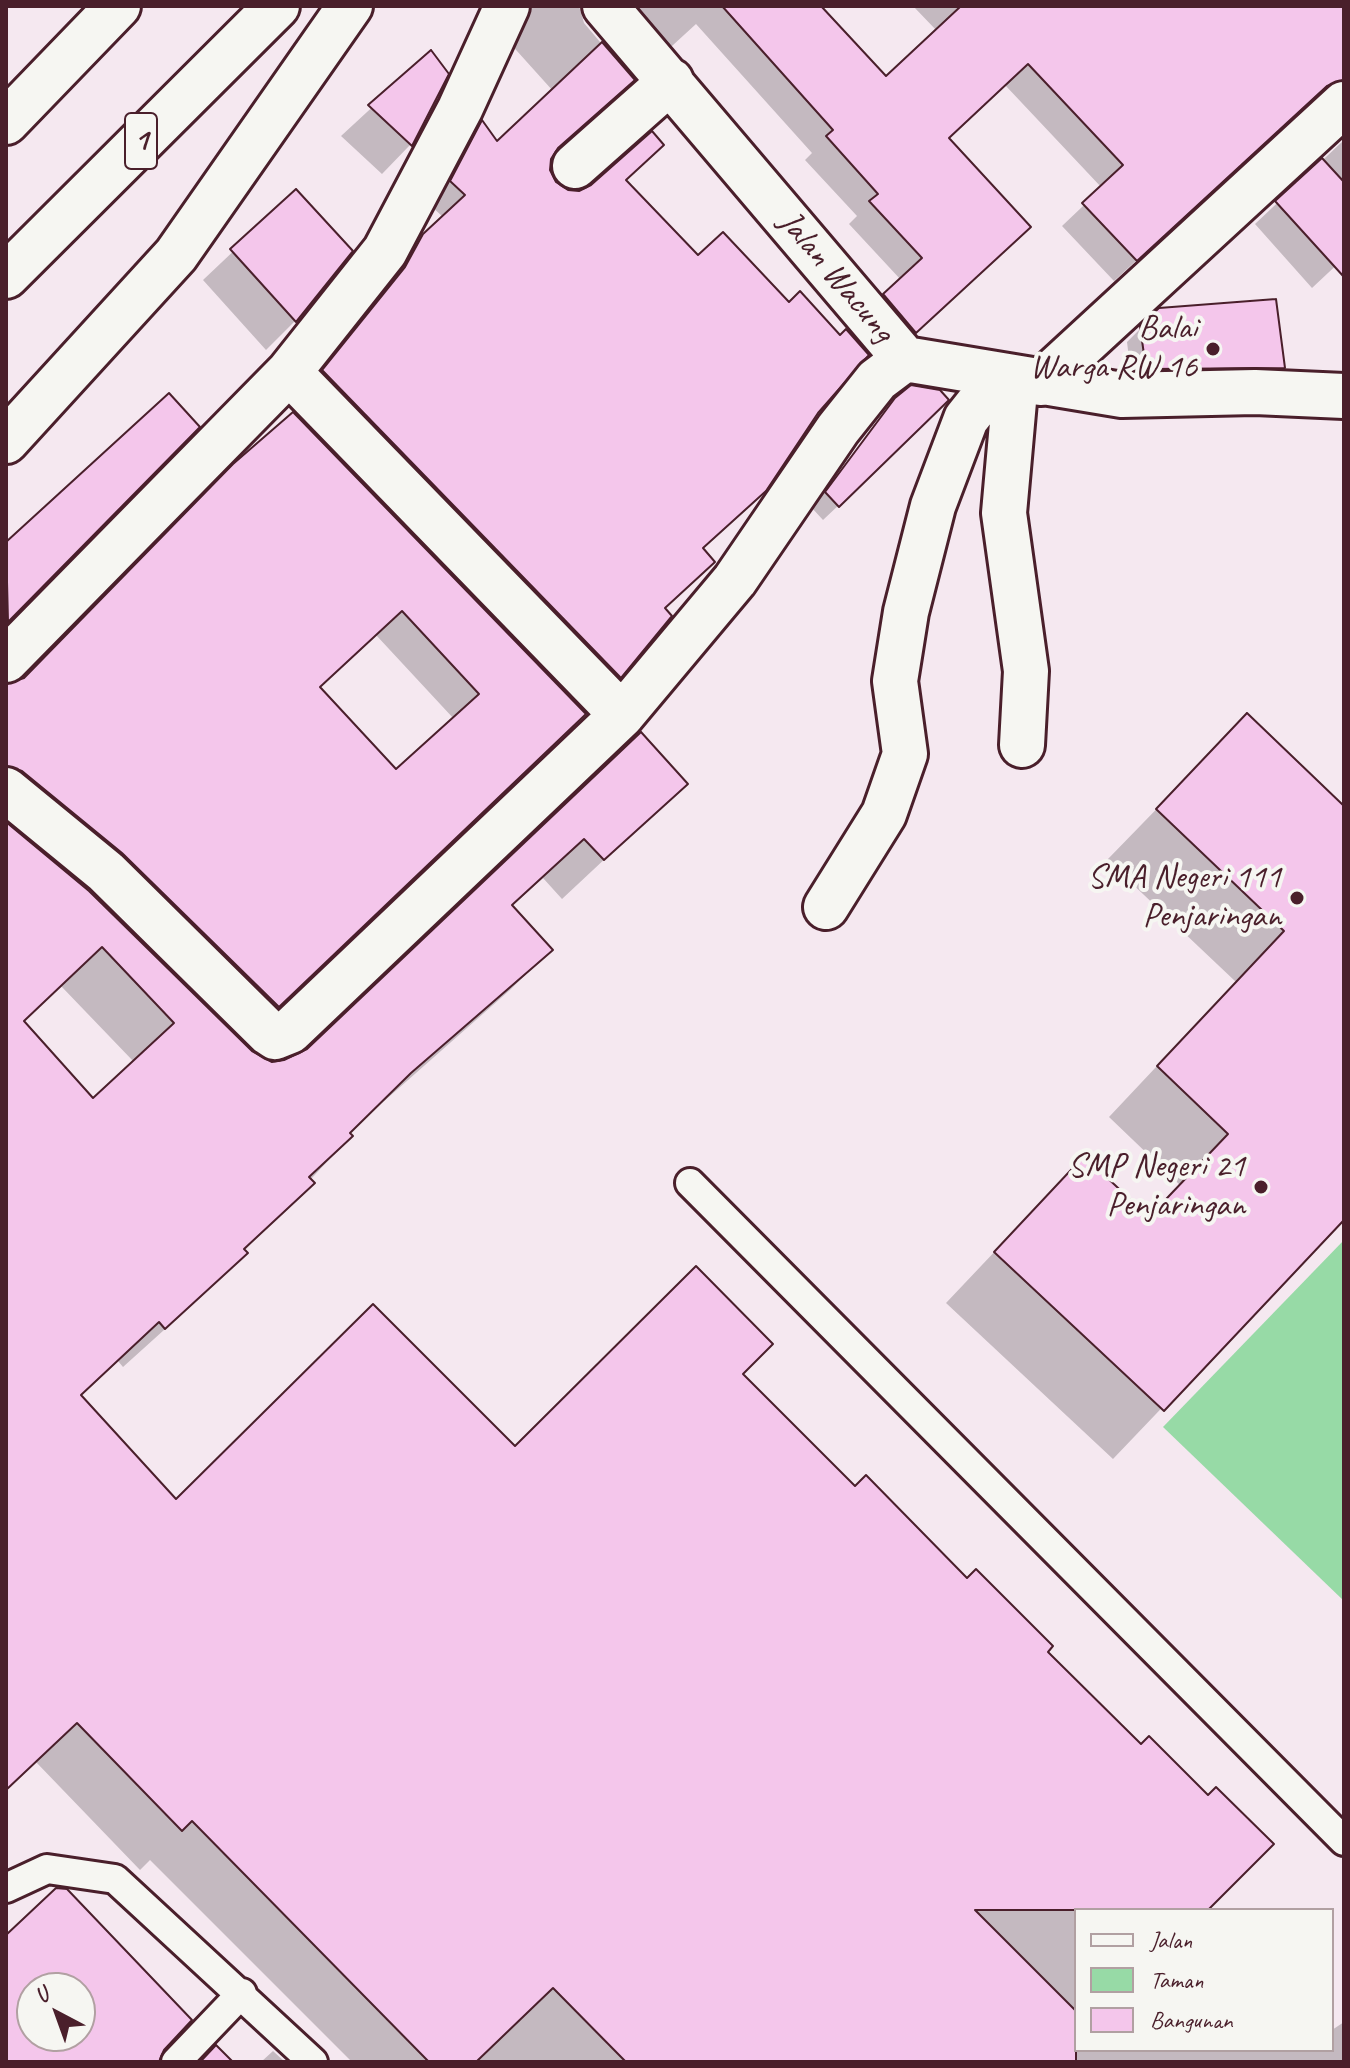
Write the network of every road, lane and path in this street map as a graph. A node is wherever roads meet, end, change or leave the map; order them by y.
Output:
1 (118, 6) edge
2 (277, 6) edge
3 (350, 6) edge
4 (507, 6) edge
5 (605, 6) edge
6 (671, 81) junction
7 (1344, 104) edge
8 (6, 122) edge
9 (575, 166) dead end
10 (6, 276) edge
11 (905, 359) junction
12 (289, 372) junction
13 (1019, 379) junction
14 (1344, 396) edge
15 (6, 441) edge
16 (6, 660) edge
17 (622, 715) junction
18 (1022, 745) dead end
19 (6, 790) edge
20 (826, 907) dead end
21 (690, 1183) dead end
22 (1344, 1841) edge
23 (6, 1888) edge
24 (242, 1993) junction
25 (176, 2062) edge
26 (313, 2062) edge

1 - 8 main road
2 - 10 main road, 1
3 - 15 main road
4 - 12 main road
5 - 6 main road, Jalan Wacung
6 - 9 main road
6 - 11 main road, Jalan Wacung
7 - 13 main road
11 - 13 main road, Jalan Wacung
11 - 17 main road
12 - 16 main road
12 - 17 main road
13 - 14 main road, Jalan Wacung
13 - 18 main road
13 - 20 main road
17 - 19 main road
21 - 22 lane
23 - 24 lane
24 - 25 lane
24 - 26 lane

